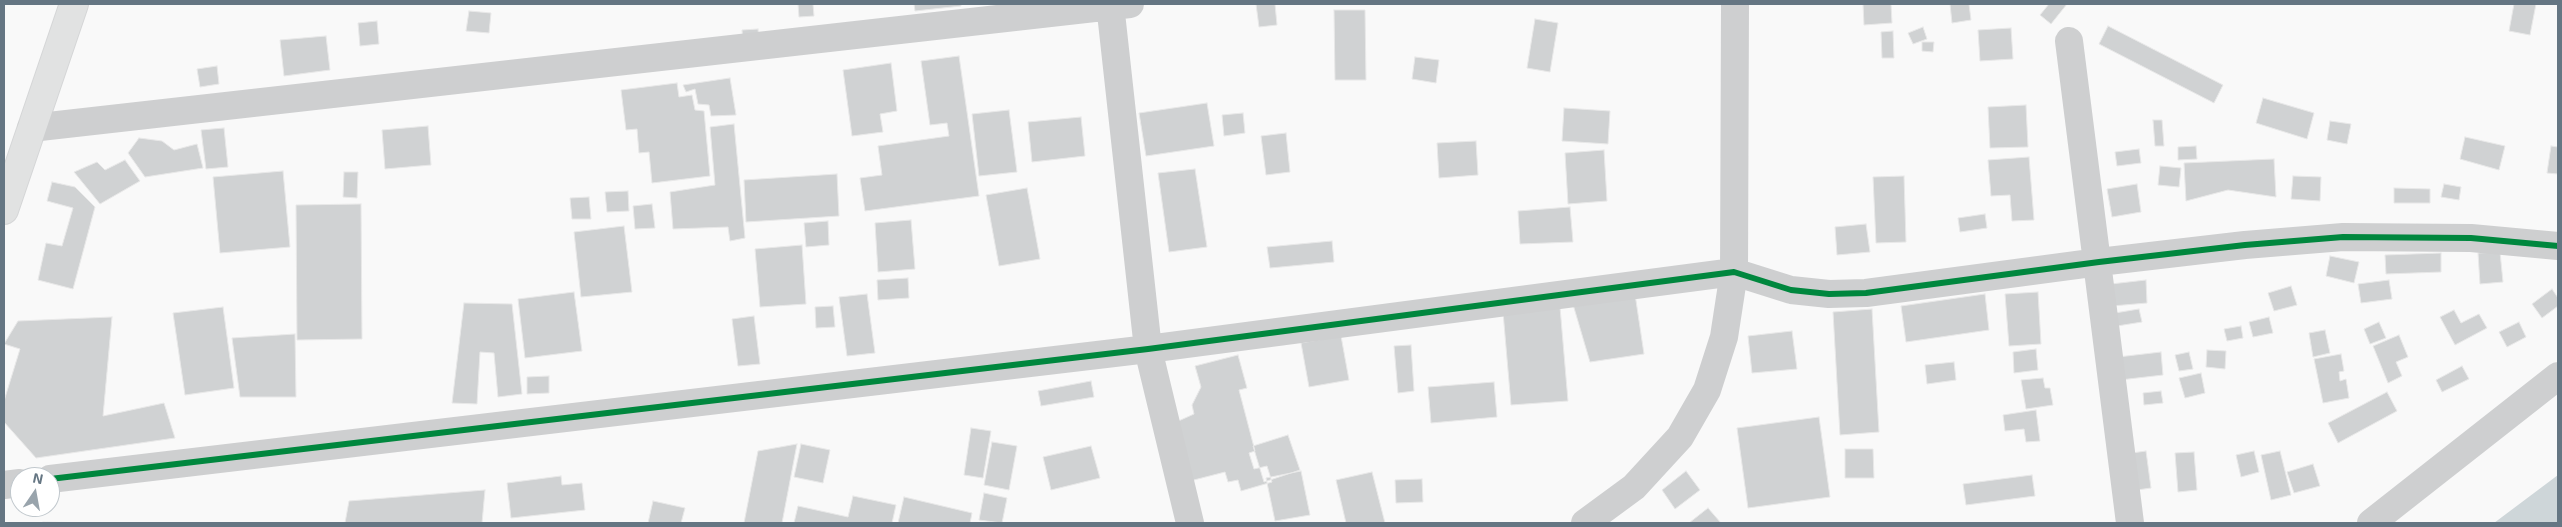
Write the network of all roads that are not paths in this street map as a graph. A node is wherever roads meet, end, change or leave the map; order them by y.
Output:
1 (74, 4) edge
2 (1735, 4) edge
3 (1117, 5) edge
4 (2069, 40) dead end
5 (31, 128) junction
6 (4, 210) edge
7 (2558, 246) edge
8 (2099, 262) junction
9 (1734, 272) junction
10 (1148, 349) junction
11 (2558, 376) edge
12 (60, 478) edge
13 (1190, 523) edge
14 (1585, 523) edge
15 (2130, 523) edge
16 (2371, 523) edge

1 - 5 street
2 - 9 street
3 - 5 street
3 - 10 street
4 - 8 street
5 - 6 street
7 - 8 street
8 - 9 street
8 - 15 street
9 - 10 street
9 - 14 street
10 - 12 street
10 - 13 street
11 - 16 street

